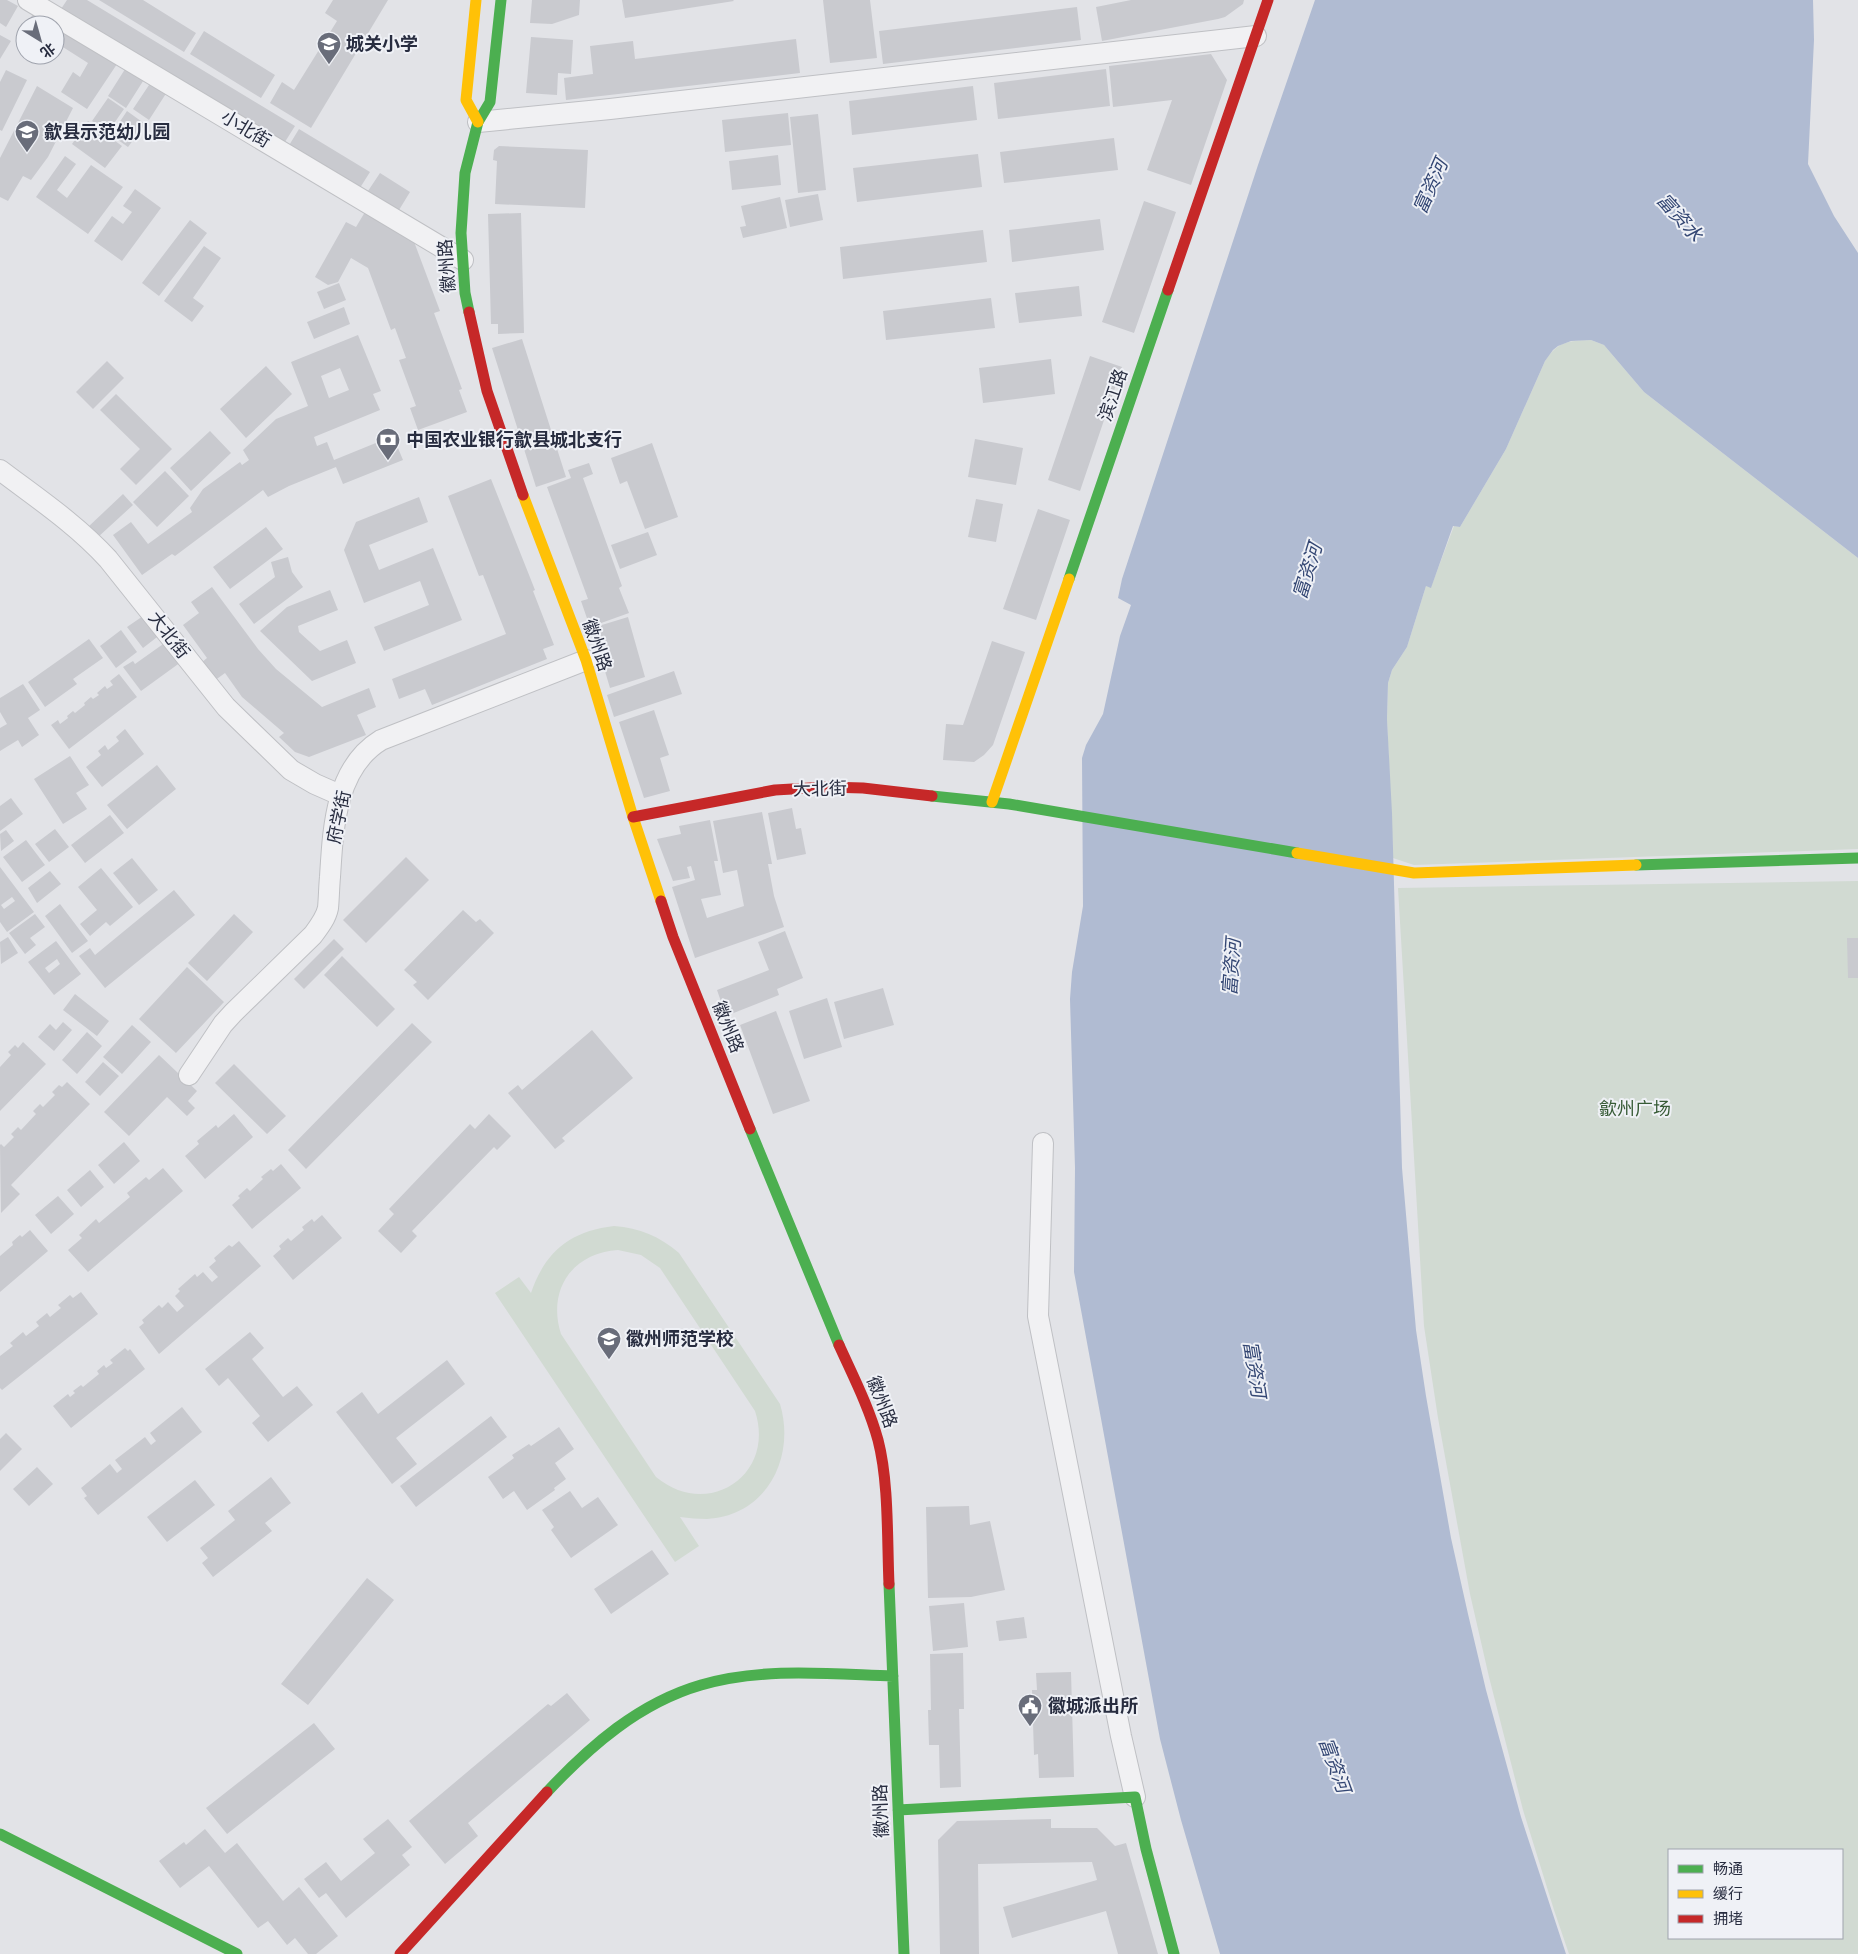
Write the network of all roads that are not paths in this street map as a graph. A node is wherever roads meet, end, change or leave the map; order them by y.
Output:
1 (28, 0) edge
2 (476, 0) edge
3 (501, 0) edge
4 (1268, 0) edge
5 (1256, 36) junction
6 (478, 122) junction
7 (463, 260) junction
8 (0, 470) edge
9 (586, 660) junction
10 (340, 795) junction
11 (992, 802) junction
12 (633, 817) junction
13 (1858, 858) edge
14 (189, 1075) dead end
15 (1043, 1143) dead end
16 (893, 1676) junction
17 (1135, 1797) junction
18 (898, 1810) junction
19 (0, 1834) edge
20 (237, 1954) edge
21 (400, 1954) edge
22 (904, 1954) edge
23 (1174, 1954) edge

1 - 7 street, 小北街
2 - 6 street
3 - 6 street, 徽州路
4 - 5 street, 滨江路
5 - 6 street
5 - 11 street, 滨江路
6 - 7 street, 徽州路
7 - 9 street, 徽州路
8 - 10 street, 大北街
9 - 10 street, 府学街
9 - 12 street, 徽州路
10 - 14 street, 府学街
11 - 12 street, 大北街
11 - 13 street, 大北街
12 - 16 street, 徽州路
15 - 17 street
16 - 18 street, 徽州路
16 - 21 street
17 - 18 street
17 - 23 street
18 - 22 street, 徽州路
19 - 20 street

